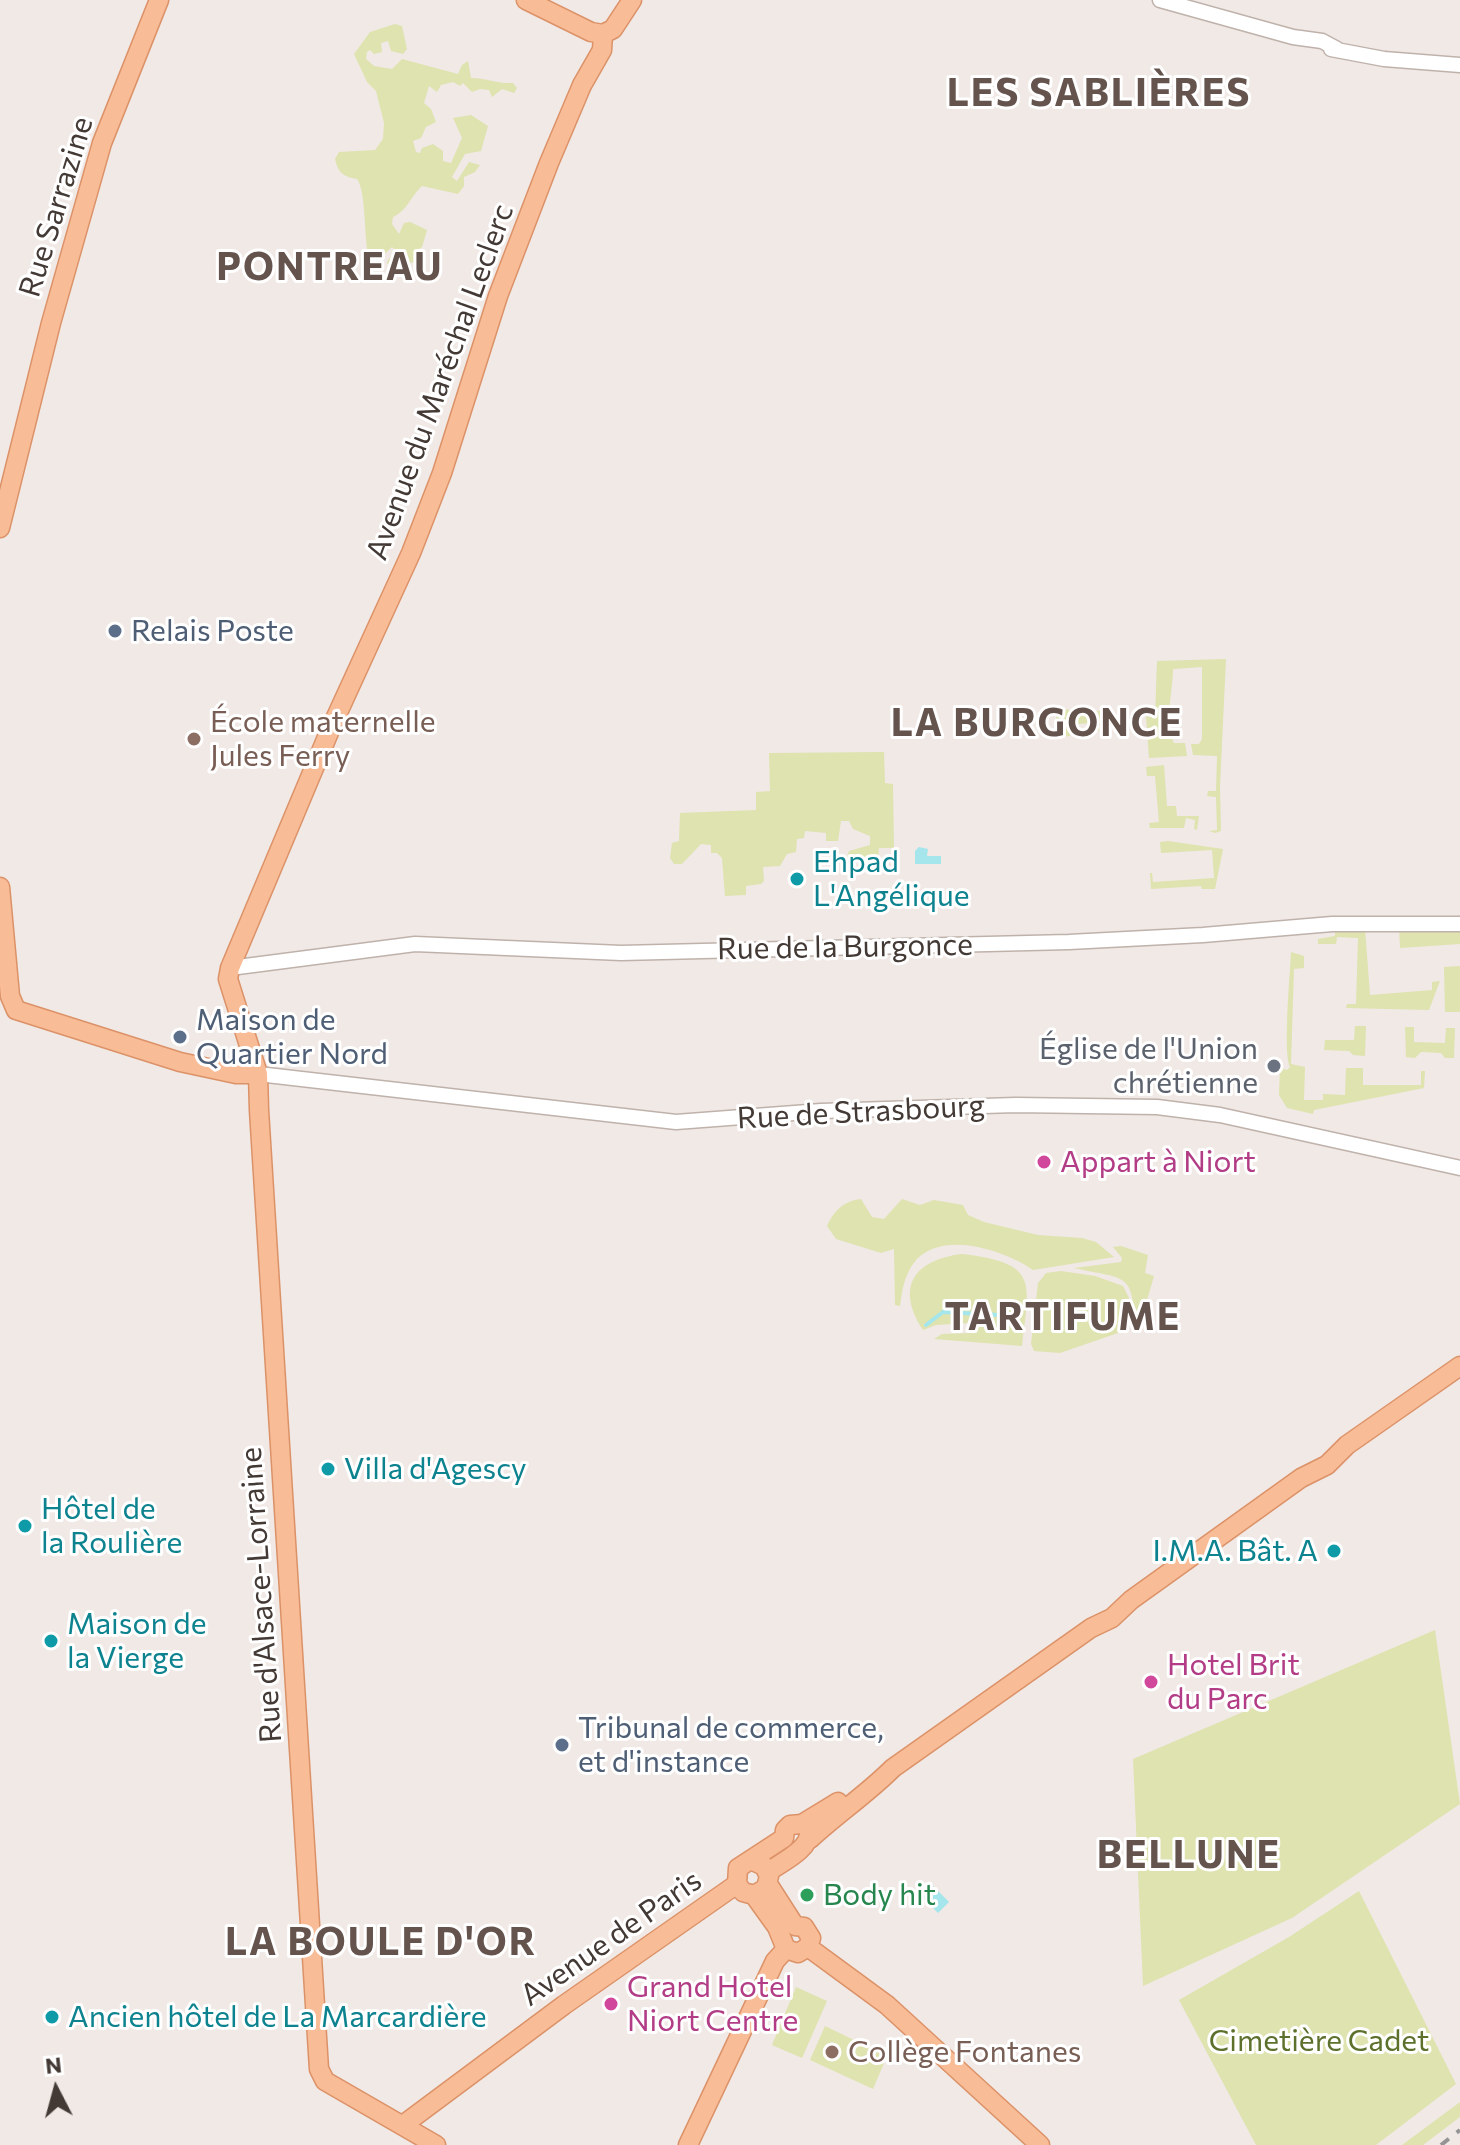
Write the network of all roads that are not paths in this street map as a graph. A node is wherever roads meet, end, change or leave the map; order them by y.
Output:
1 (159, 0) edge
2 (526, 0) edge
3 (632, 0) edge
4 (1160, 0) edge
5 (603, 34) junction
6 (1460, 65) edge
7 (0, 528) edge
8 (1, 894) edge
9 (1460, 924) edge
10 (230, 968) junction
11 (236, 1074) junction
12 (258, 1074) junction
13 (259, 1110) junction
14 (1460, 1168) edge
15 (1460, 1366) edge
16 (804, 1837) junction
17 (761, 1878) junction
18 (737, 1884) junction
19 (788, 1937) junction
20 (403, 2125) junction
21 (436, 2145) edge
22 (688, 2145) edge
23 (1040, 2145) edge

1 - 7 main road, Rue Sarrazine
2 - 5 main road
3 - 5 main road, Avenue du Maréchal Leclerc
4 - 6 street
5 - 10 main road, Avenue du Maréchal Leclerc
8 - 11 main road
9 - 10 street, Rue de la Burgonce
10 - 12 main road, Rue d'Alsace-Lorraine
11 - 12 main road
11 - 13 main road
12 - 13 main road, Rue d'Alsace-Lorraine
12 - 14 street, Rue de Strasbourg
13 - 20 main road, Rue d'Alsace-Lorraine
15 - 16 main road
16 - 17 main road
16 - 17 main road
17 - 18 main road
17 - 18 main road
17 - 19 main road
18 - 20 main road, Avenue de Paris
19 - 22 main road
19 - 23 main road
20 - 21 main road

